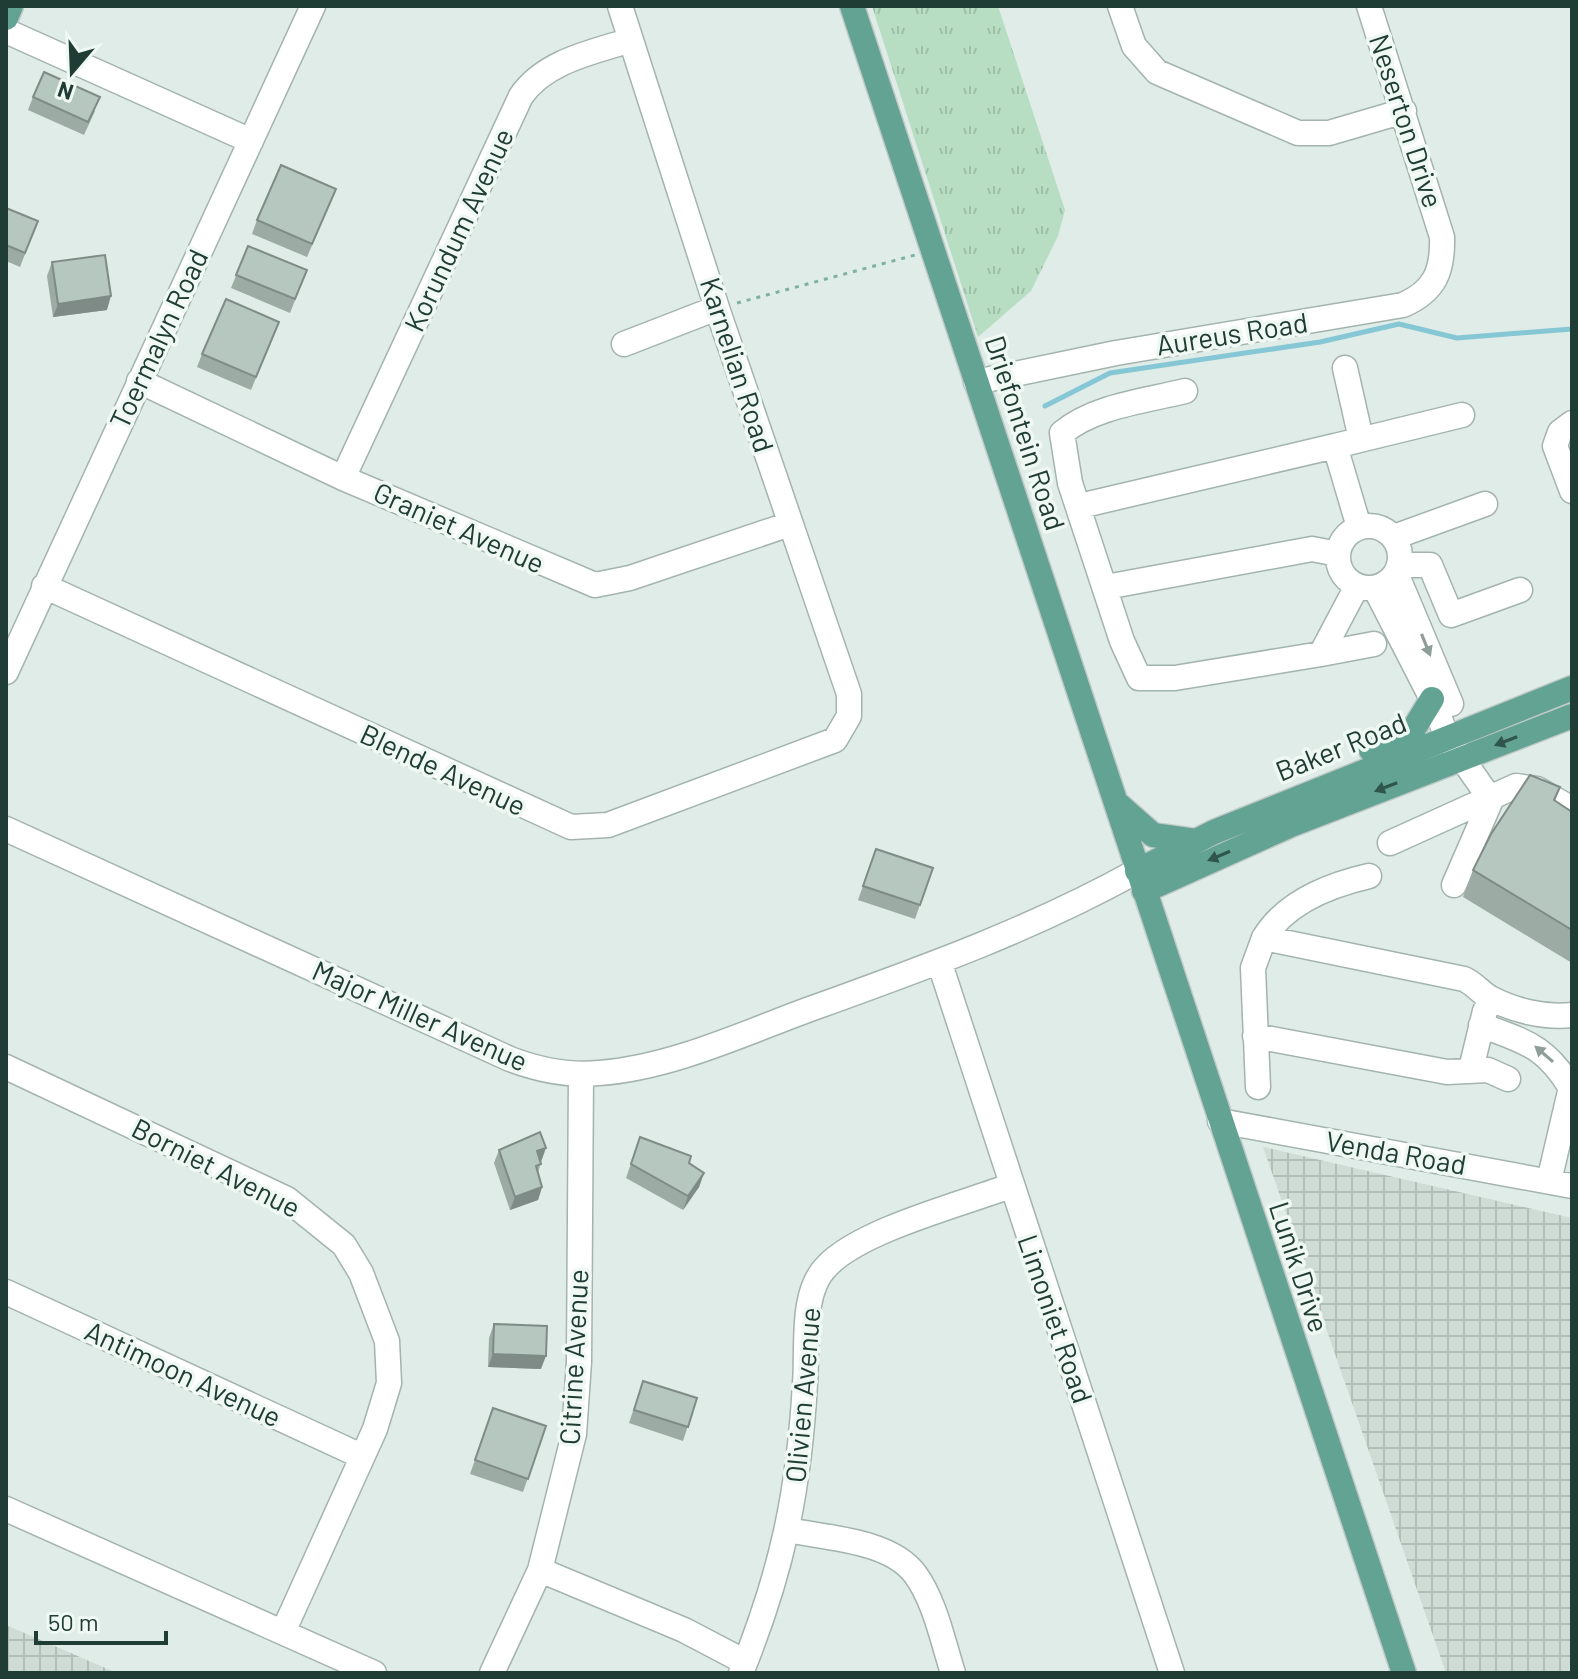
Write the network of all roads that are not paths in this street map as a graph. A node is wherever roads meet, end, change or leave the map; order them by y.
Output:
1 (11, 6) edge
2 (313, 6) edge
3 (620, 6) edge
4 (852, 6) edge
5 (1120, 6) edge
6 (1369, 6) edge
7 (6, 18) edge
8 (6, 31) edge
9 (631, 40) junction
10 (1404, 111) junction
11 (251, 141) junction
12 (1442, 237) joint
13 (717, 308) junction
14 (624, 344) dead end
15 (1345, 368) dead end
16 (139, 381) junction
17 (976, 382) junction
18 (1185, 391) dead end
19 (1462, 415) dead end
20 (1572, 423) edge
21 (1361, 439) junction
22 (1335, 446) junction
23 (343, 478) junction
24 (1572, 491) edge
25 (1485, 504) dead end
26 (1080, 506) junction
27 (790, 524) junction
28 (1359, 527) junction
29 (1394, 537) junction
30 (1338, 554) junction
31 (1398, 569) junction
32 (44, 586) junction
33 (1106, 587) junction
34 (1366, 587) junction
35 (1520, 590) dead end
36 (1374, 644) dead end
37 (1321, 654) junction
38 (6, 672) edge
39 (1572, 688) edge
40 (1432, 699) junction
41 (1572, 716) edge
42 (846, 724) joint
43 (1454, 734) junction
44 (1468, 761) junction
45 (1307, 793) junction
46 (1491, 800) junction
47 (1117, 803) junction
48 (1572, 809) edge
49 (6, 829) edge
50 (1196, 841) junction
51 (1390, 843) dead end
52 (1369, 876) dead end
53 (1140, 880) junction
54 (1454, 885) dead end
55 (1264, 938) junction
56 (940, 964) junction
57 (1488, 997) junction
58 (1572, 1015) edge
59 (1481, 1025) junction
60 (1255, 1036) junction
61 (6, 1067) edge
62 (1471, 1069) junction
63 (581, 1074) junction
64 (1508, 1079) dead end
65 (1571, 1086) edge
66 (1258, 1087) dead end
67 (1220, 1121) junction
68 (1561, 1184) edge
69 (1010, 1186) junction
70 (6, 1292) edge
71 (361, 1456) junction
72 (6, 1509) edge
73 (788, 1530) junction
74 (540, 1570) junction
75 (283, 1632) junction
76 (743, 1667) edge
77 (374, 1673) edge
78 (492, 1673) edge
79 (953, 1673) edge
80 (1172, 1673) edge
81 (1404, 1673) edge

1 - 7 main road
2 - 11 street, Toermalyn Road
3 - 9 street, Karnelian Road
4 - 17 main road, Driefontein Road
5 - 10 street
6 - 10 street, Neserton Drive
8 - 11 street
9 - 13 street, Karnelian Road
9 - 23 street, Korundum Avenue
10 - 12 street, Neserton Drive
11 - 16 street, Toermalyn Road
12 - 17 street, Aureus Road
13 - 14 street
13 - 27 street, Karnelian Road
15 - 21 street
16 - 23 street, Graniet Avenue
16 - 32 street, Toermalyn Road
17 - 47 main road, Driefontein Road
18 - 26 street
19 - 21 street
20 - 24 street
21 - 22 street
22 - 26 street
22 - 28 street
23 - 27 street, Graniet Avenue
25 - 29 street
26 - 33 street
27 - 42 street, Karnelian Road
28 - 29 street
28 - 30 street
29 - 31 street
30 - 33 street
30 - 34 street
31 - 34 street
31 - 35 street
31 -> 43 street
32 - 38 street, Toermalyn Road
32 - 42 street, Blende Avenue
33 - 37 street
34 - 37 street
34 - 40 street
36 - 37 street
39 - 43 main road, Baker Road
40 - 43 street
40 - 45 main road
41 -> 44 main road, Baker Road
43 - 44 street
43 - 45 main road, Baker Road
44 - 46 street
44 -> 53 main road, Baker Road
45 - 50 main road, Baker Road
46 - 48 street
46 - 51 street
46 - 54 street
47 - 50 main road
47 - 53 main road, Driefontein Road
49 - 63 street, Major Miller Avenue
50 - 53 main road, Baker Road
52 - 55 street
53 - 56 street, Major Miller Avenue
53 - 67 main road, Lunik Drive
55 - 57 street
55 - 60 street
56 - 63 street, Major Miller Avenue
56 - 69 street, Limoniet Road
57 - 58 street
57 - 59 street
59 - 62 street
65 -> 59 street
60 - 62 street
60 - 66 street
61 - 71 street, Borniet Avenue
62 - 64 street
63 - 74 street, Citrine Avenue
65 - 68 street
67 - 68 street, Venda Road
67 - 81 main road, Lunik Drive
69 - 73 street, Olivien Avenue
69 - 80 street, Limoniet Road
70 - 71 street, Antimoon Avenue
71 - 75 street, Borniet Avenue
72 - 75 street
73 - 76 street, Olivien Avenue
73 - 79 street
74 - 76 street
74 - 78 street, Citrine Avenue
75 - 77 street

